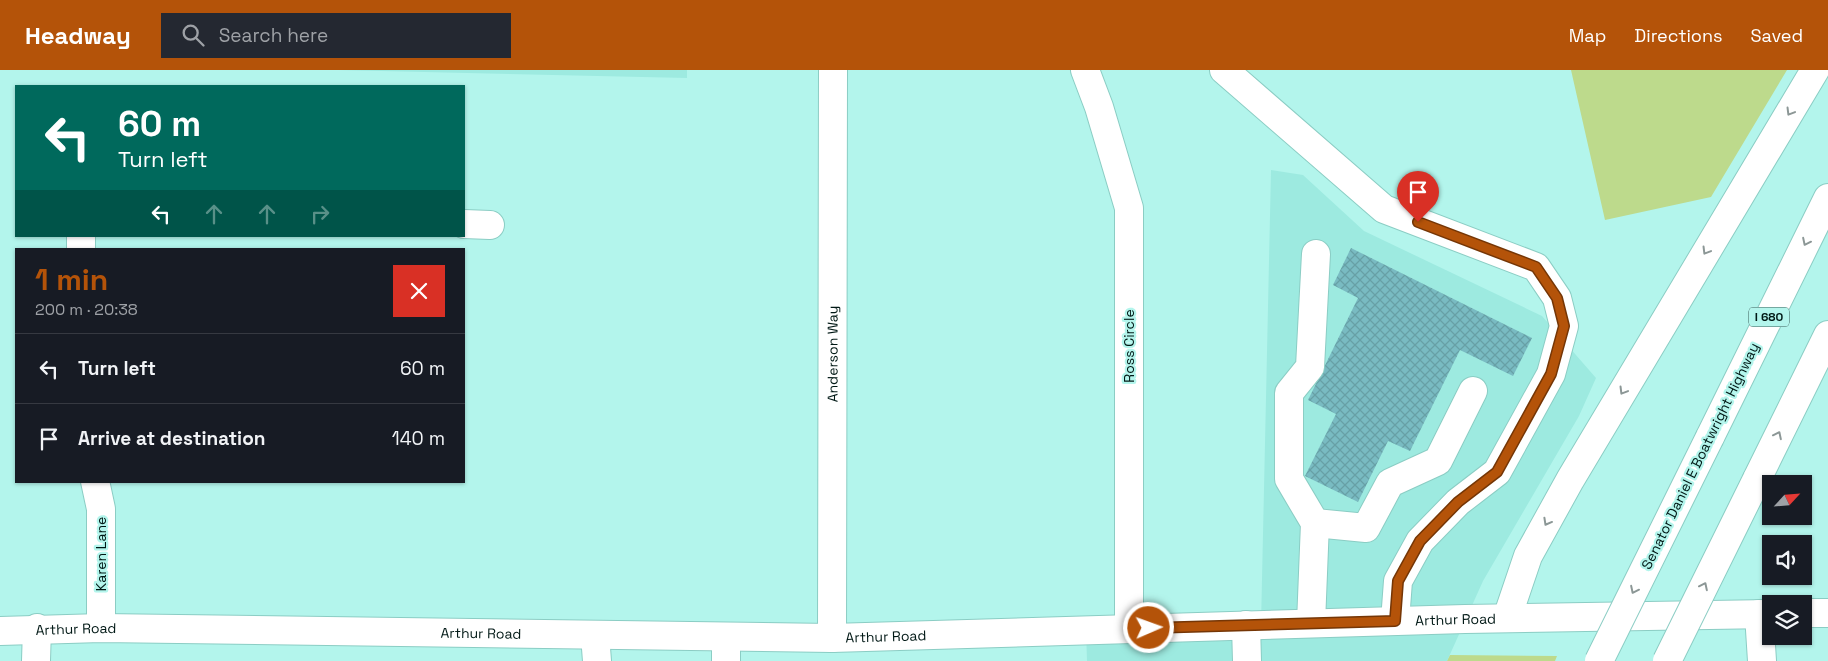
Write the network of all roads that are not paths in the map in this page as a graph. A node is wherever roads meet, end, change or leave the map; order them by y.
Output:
1 (833, 70) edge
2 (1085, 70) edge
3 (1224, 70) edge
4 (1815, 70) edge
5 (1828, 198) edge
6 (1316, 254) dead end
7 (1828, 335) edge
8 (1473, 391) dead end
9 (95, 483) edge
10 (1315, 523) junction
11 (1812, 613) edge
12 (1828, 613) edge
13 (1762, 614) edge
14 (1507, 618) junction
15 (1395, 621) junction
16 (1311, 623) junction
17 (1246, 625) junction
18 (37, 628) junction
19 (101, 628) junction
20 (1129, 629) junction
21 (0, 631) edge
22 (832, 638) junction
23 (1763, 645) edge
24 (596, 648) edge
25 (726, 649) edge
26 (36, 661) edge
27 (1247, 661) edge
28 (1599, 661) edge
29 (1667, 661) edge
30 (1762, 661) edge

1 - 22 main road, Anderson Way
2 - 20 main road, Ross Circle
3 - 15 main road
4 -> 14 main road
5 -> 28 main road, Senator Daniel E Boatwright Highway / I 680, bridge
6 - 10 main road
29 -> 7 main road, bridge
8 - 10 main road
9 - 19 main road, Karen Lane
10 - 16 main road
11 - 12 main road
13 - 14 main road, Arthur Road
14 - 15 main road, Arthur Road
15 - 16 main road, Arthur Road
16 - 17 main road, Arthur Road
17 - 20 main road, Arthur Road
17 - 27 main road
18 - 19 main road, Arthur Road
18 - 21 main road, Arthur Road
18 - 26 main road
19 - 24 main road, Arthur Road
20 - 22 main road, Arthur Road
22 - 25 main road, Arthur Road
23 - 30 main road
24 - 25 main road, Arthur Road

